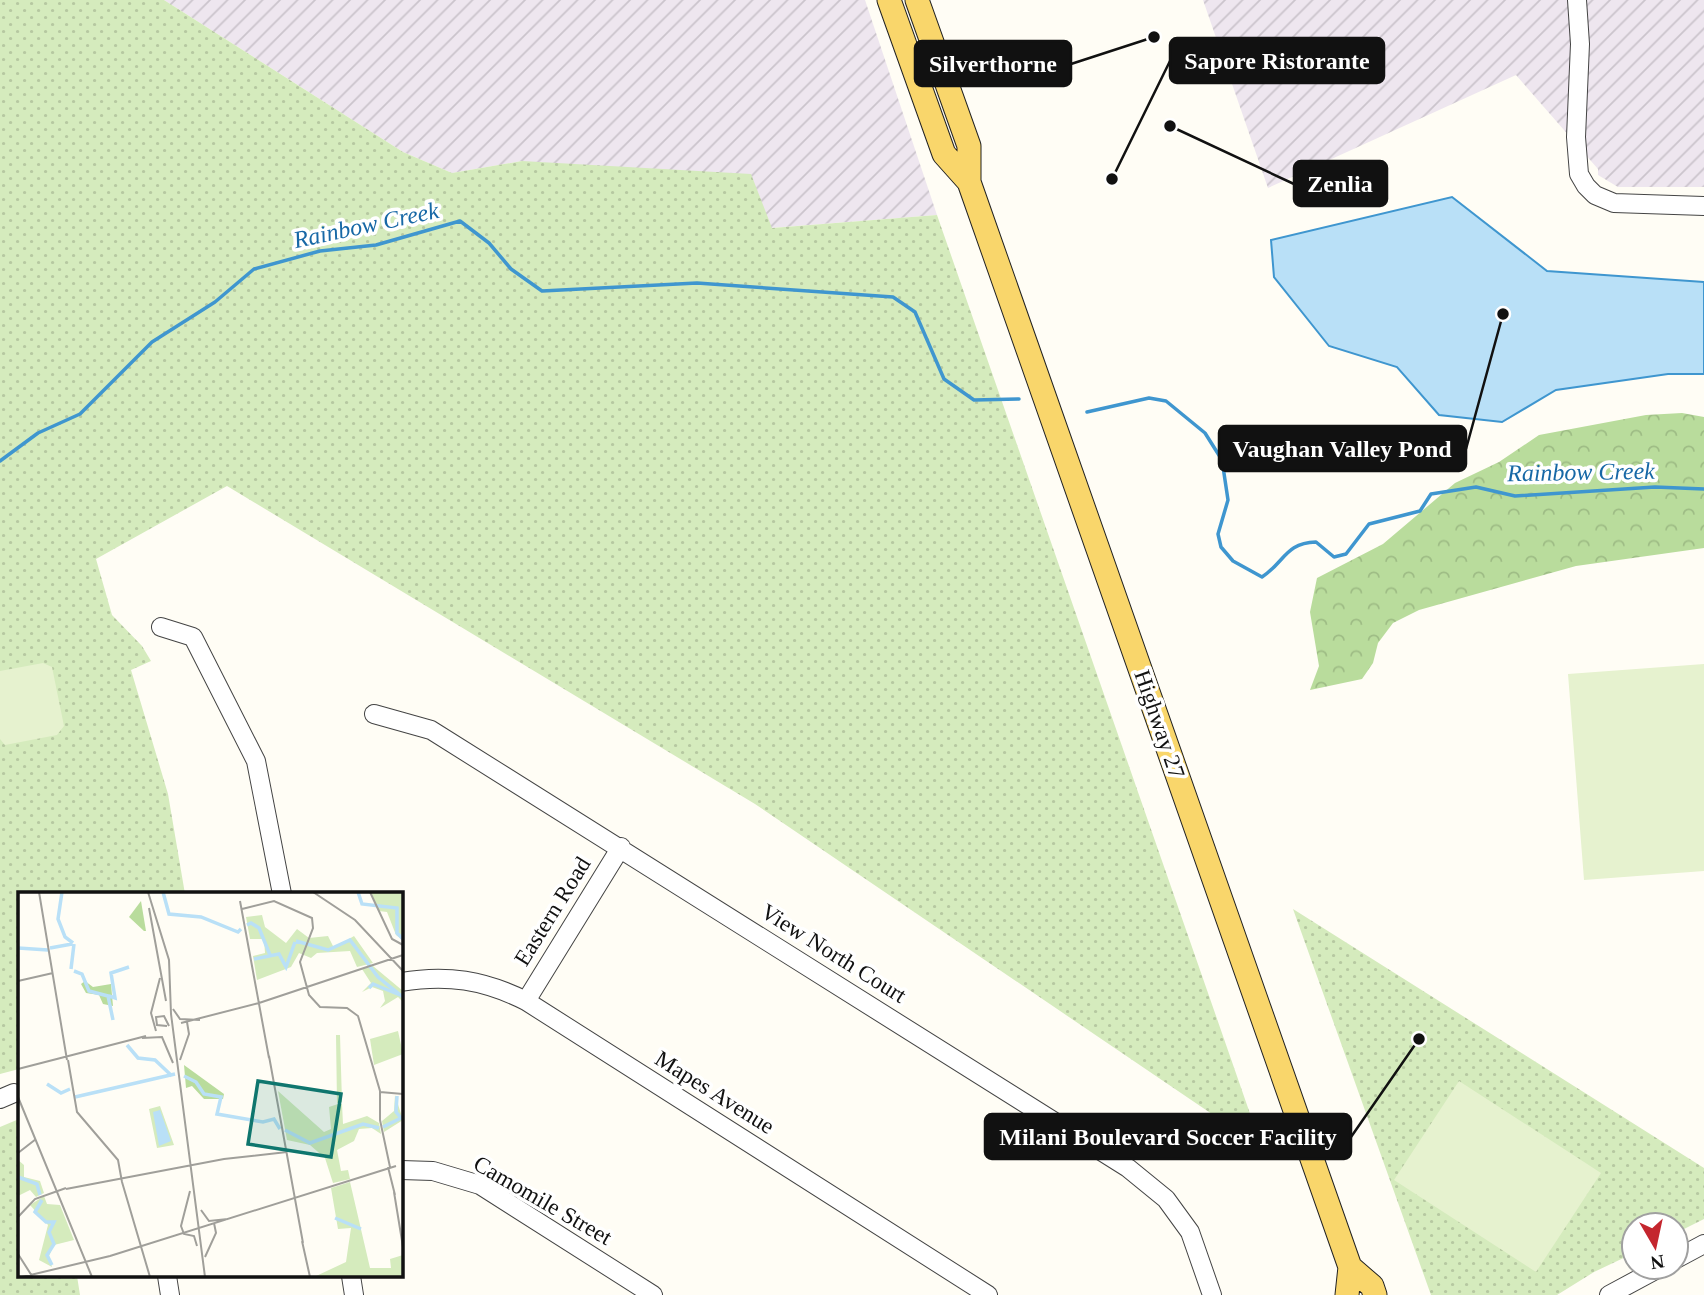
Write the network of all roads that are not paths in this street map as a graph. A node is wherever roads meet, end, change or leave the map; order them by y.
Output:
1 (889, 0) edge
2 (917, 0) edge
3 (1577, 0) edge
4 (969, 182) junction
5 (1704, 206) edge
6 (161, 627) dead end
7 (374, 714) dead end
8 (621, 847) junction
9 (282, 892) edge
10 (402, 982) edge
11 (526, 1001) junction
12 (402, 1170) edge
13 (1350, 1268) junction
14 (1635, 1281) edge
15 (653, 1295) edge
16 (988, 1295) edge
17 (1212, 1295) edge
18 (1347, 1295) edge
19 (1376, 1295) edge
20 (1609, 1295) edge

1 - 4 main road, Highway 27
2 - 4 main road, Highway 27
3 - 5 street
4 - 13 main road, Highway 27
6 - 9 street
7 - 8 street, View North Court
8 - 11 street, Eastern Road
8 - 17 street, View North Court
10 - 11 street, Mapes Avenue
11 - 16 street, Mapes Avenue
12 - 15 street, Camomile Street
13 - 18 main road, Highway 27
13 - 19 main road, Highway 27
14 - 20 street

